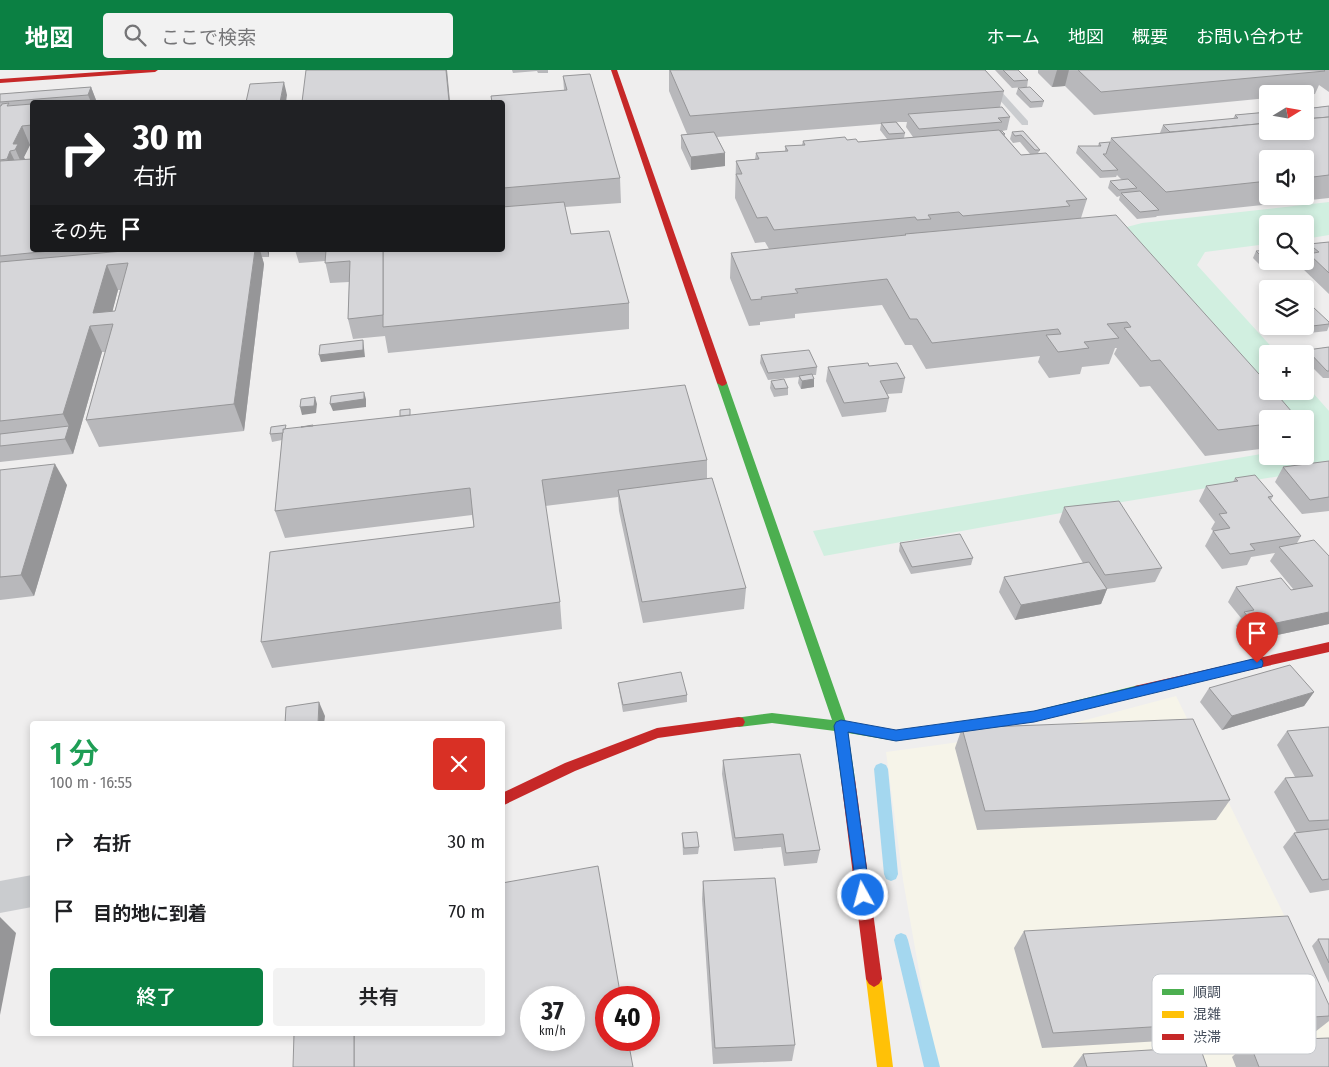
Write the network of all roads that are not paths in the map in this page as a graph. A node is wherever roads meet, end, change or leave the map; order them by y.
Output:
1 (155, 70) edge
2 (614, 70) edge
3 (977, 70) edge
4 (0, 81) edge
5 (1025, 123) dead end
6 (1329, 647) edge
7 (841, 726) junction
8 (505, 799) edge
9 (30, 891) edge
10 (0, 897) edge
11 (885, 1067) edge

1 - 4 street
2 - 7 street
3 - 5 lane
6 - 7 street
7 - 8 street
7 - 11 street
9 - 10 street

